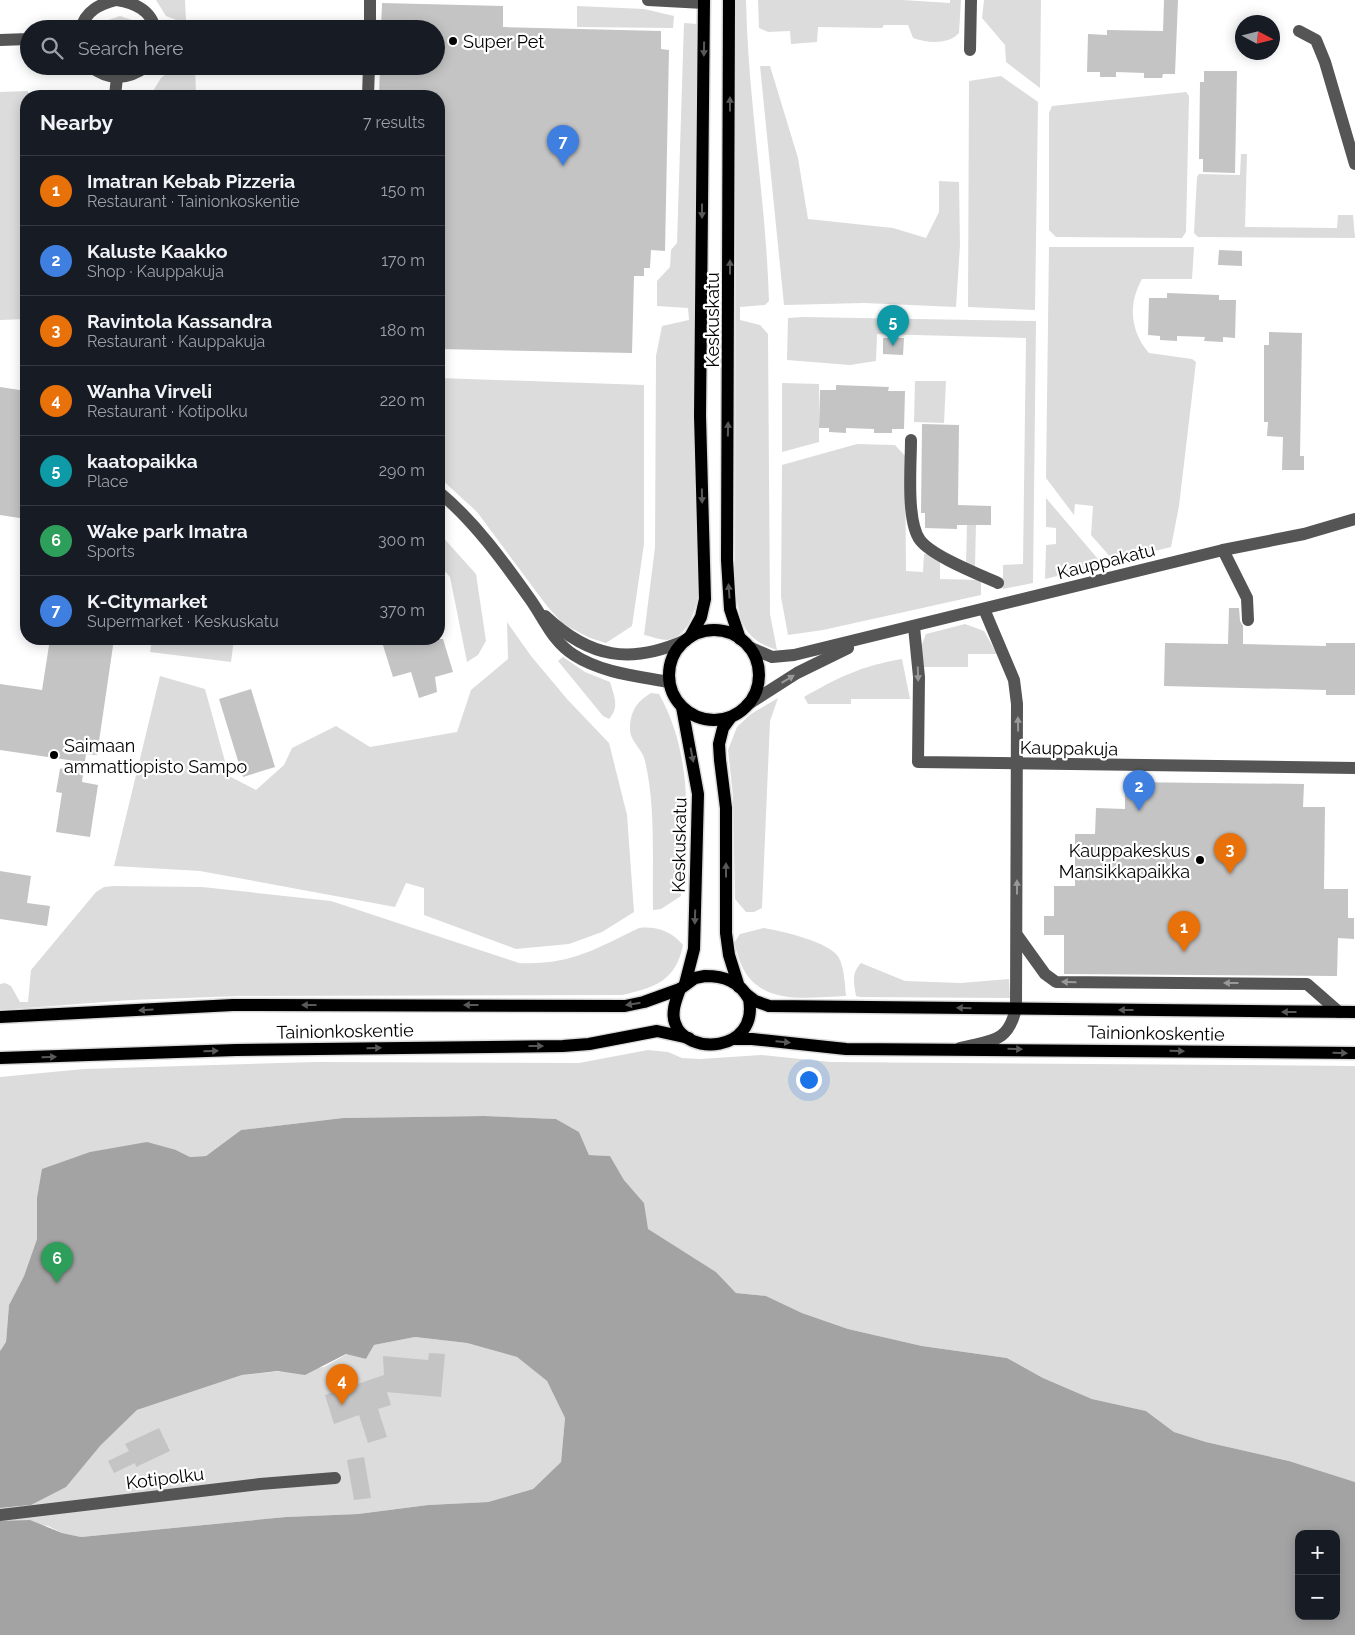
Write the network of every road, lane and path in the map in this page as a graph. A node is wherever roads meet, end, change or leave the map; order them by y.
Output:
1 (117, 0) edge
2 (370, 0) edge
3 (648, 0) edge
4 (729, 0) edge
5 (971, 0) edge
6 (704, 1) edge
7 (86, 20) edge
8 (150, 20) edge
9 (370, 20) edge
10 (1300, 31) dead end
11 (20, 39) edge
12 (0, 40) edge
13 (970, 50) dead end
14 (103, 75) edge
15 (134, 75) edge
16 (369, 75) edge
17 (117, 77) junction
18 (116, 90) edge
19 (368, 90) edge
20 (1355, 164) edge
21 (911, 440) dead end
22 (445, 497) edge
23 (1355, 520) edge
24 (1223, 550) junction
25 (998, 583) dead end
26 (537, 608) junction
27 (984, 609) junction
28 (1248, 620) dead end
29 (914, 627) junction
30 (688, 638) junction
31 (865, 639) junction
32 (744, 643) junction
33 (669, 682) junction
34 (747, 705) junction
35 (682, 707) junction
36 (732, 717) junction
37 (1018, 764) junction
38 (1355, 768) edge
39 (1017, 935) junction
40 (682, 987) junction
41 (743, 990) junction
42 (1016, 1008) junction
43 (1339, 1012) junction
44 (1355, 1012) edge
45 (0, 1017) edge
46 (689, 1038) junction
47 (734, 1039) junction
48 (957, 1048) junction
49 (1355, 1053) edge
50 (0, 1058) edge
51 (335, 1478) dead end
52 (0, 1515) edge

1 - 7 street
1 - 8 street
2 - 9 street
3 - 6 street
32 -> 4 main road, Keskuskatu
5 - 13 street
6 -> 30 main road, Keskuskatu
10 - 20 street
11 - 12 street
14 - 17 street
15 - 17 street
16 - 19 street
17 - 18 street
21 - 25 street
22 - 26 street
23 - 24 street, Kauppakatu
24 - 27 street, Kauppakatu
24 - 28 street
26 - 30 street
26 - 33 street
27 - 29 street, Kauppakatu
37 -> 27 street, Tainionkoskentie
29 - 31 street, Kauppakatu
29 -> 37 street, Kauppakuja
30 - 32 main road
30 - 33 main road
31 - 32 street, Kauppakatu
34 -> 31 street, Kauppakatu
32 - 34 main road
33 - 35 main road
34 - 36 main road
35 - 36 main road
35 -> 40 main road, Keskuskatu
41 -> 36 main road
37 - 38 street, Kauppakuja
39 -> 37 street, Tainionkoskentie
39 - 42 street, Tainionkoskentie
43 -> 39 street
40 - 41 main road
40 -> 45 main road, Tainionkoskentie
40 - 46 main road
42 -> 41 main road, Tainionkoskentie
41 - 47 main road
43 -> 42 main road, Tainionkoskentie
42 - 48 street, Tainionkoskentie
43 - 44 main road, Tainionkoskentie
46 - 47 main road
50 -> 46 main road, Tainionkoskentie
47 -> 48 main road, Tainionkoskentie
48 -> 49 main road, Tainionkoskentie
51 - 52 street, Kotipolku

